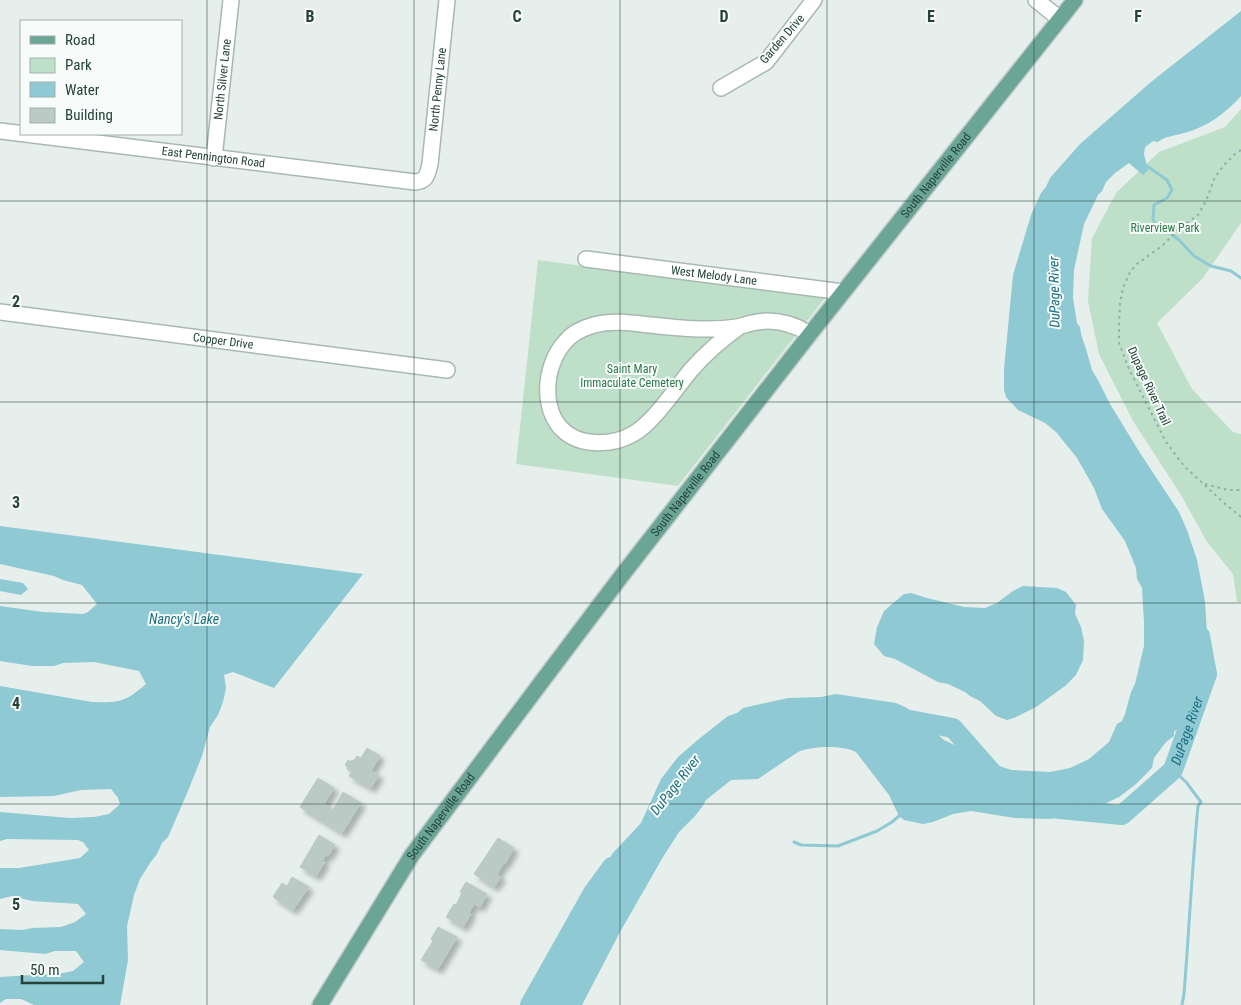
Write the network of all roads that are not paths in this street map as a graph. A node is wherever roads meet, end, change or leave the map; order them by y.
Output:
1 (231, 0) edge
2 (447, 0) edge
3 (814, 0) edge
4 (1036, 0) edge
5 (1075, 0) edge
6 (1060, 19) junction
7 (721, 88) dead end
8 (0, 131) edge
9 (20, 134) edge
10 (32, 135) edge
11 (214, 158) junction
12 (426, 178) joint
13 (586, 259) dead end
14 (843, 292) junction
15 (0, 312) edge
16 (738, 327) junction
17 (810, 334) junction
18 (446, 370) dead end
19 (320, 1005) edge

1 - 11 street, North Silver Lane
2 - 12 street, North Penny Lane
3 - 7 street, Garden Drive
4 - 6 street
5 - 6 main road, South Naperville Road
6 - 14 main road, South Naperville Road
8 - 9 street, East Pennington Road
10 - 11 street, East Pennington Road
11 - 12 street, East Pennington Road
13 - 14 street, West Melody Lane
14 - 17 main road, South Naperville Road
15 - 18 street, Copper Drive
16 - 16 street
16 - 17 street
17 - 19 main road, South Naperville Road

